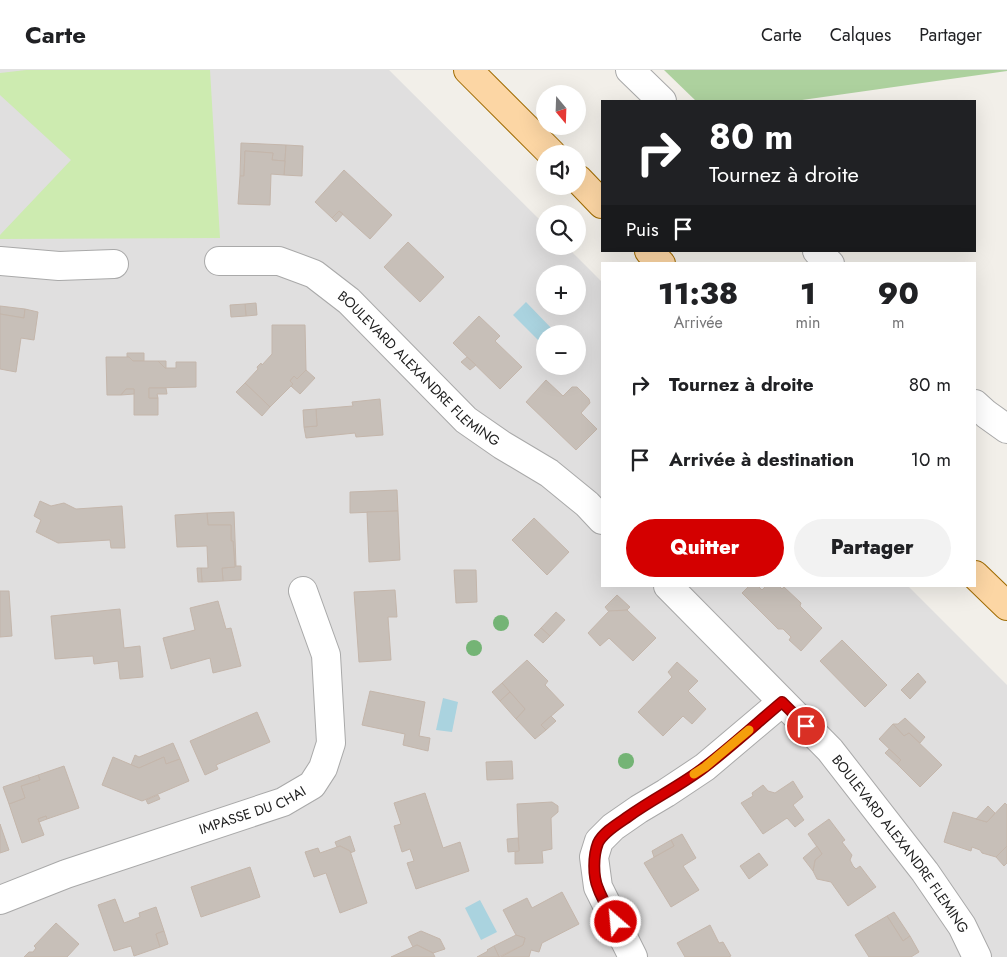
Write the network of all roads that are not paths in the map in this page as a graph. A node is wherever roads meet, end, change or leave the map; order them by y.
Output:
1 (468, 70) edge
2 (630, 70) edge
3 (661, 100) edge
4 (543, 145) edge
5 (586, 187) edge
6 (601, 203) edge
7 (650, 252) edge
8 (818, 252) edge
9 (219, 261) dead end
10 (0, 262) edge
11 (659, 262) edge
12 (828, 262) edge
13 (114, 264) dead end
14 (976, 405) edge
15 (1007, 429) edge
16 (601, 519) edge
17 (976, 576) edge
18 (669, 587) edge
19 (303, 591) dead end
20 (1007, 606) edge
21 (782, 702) junction
22 (0, 900) edge
23 (633, 957) edge
24 (978, 957) edge

1 - 4 main road
2 - 3 street
5 - 6 main road
7 - 11 main road
8 - 12 street
9 - 16 street, BOULEVARD ALEXANDRE FLEMING
10 - 13 street
14 - 15 street
17 - 20 main road
18 - 21 street, BOULEVARD ALEXANDRE FLEMING
19 - 22 street, IMPASSE DU CHAI
21 - 23 street
21 - 24 street, BOULEVARD ALEXANDRE FLEMING

